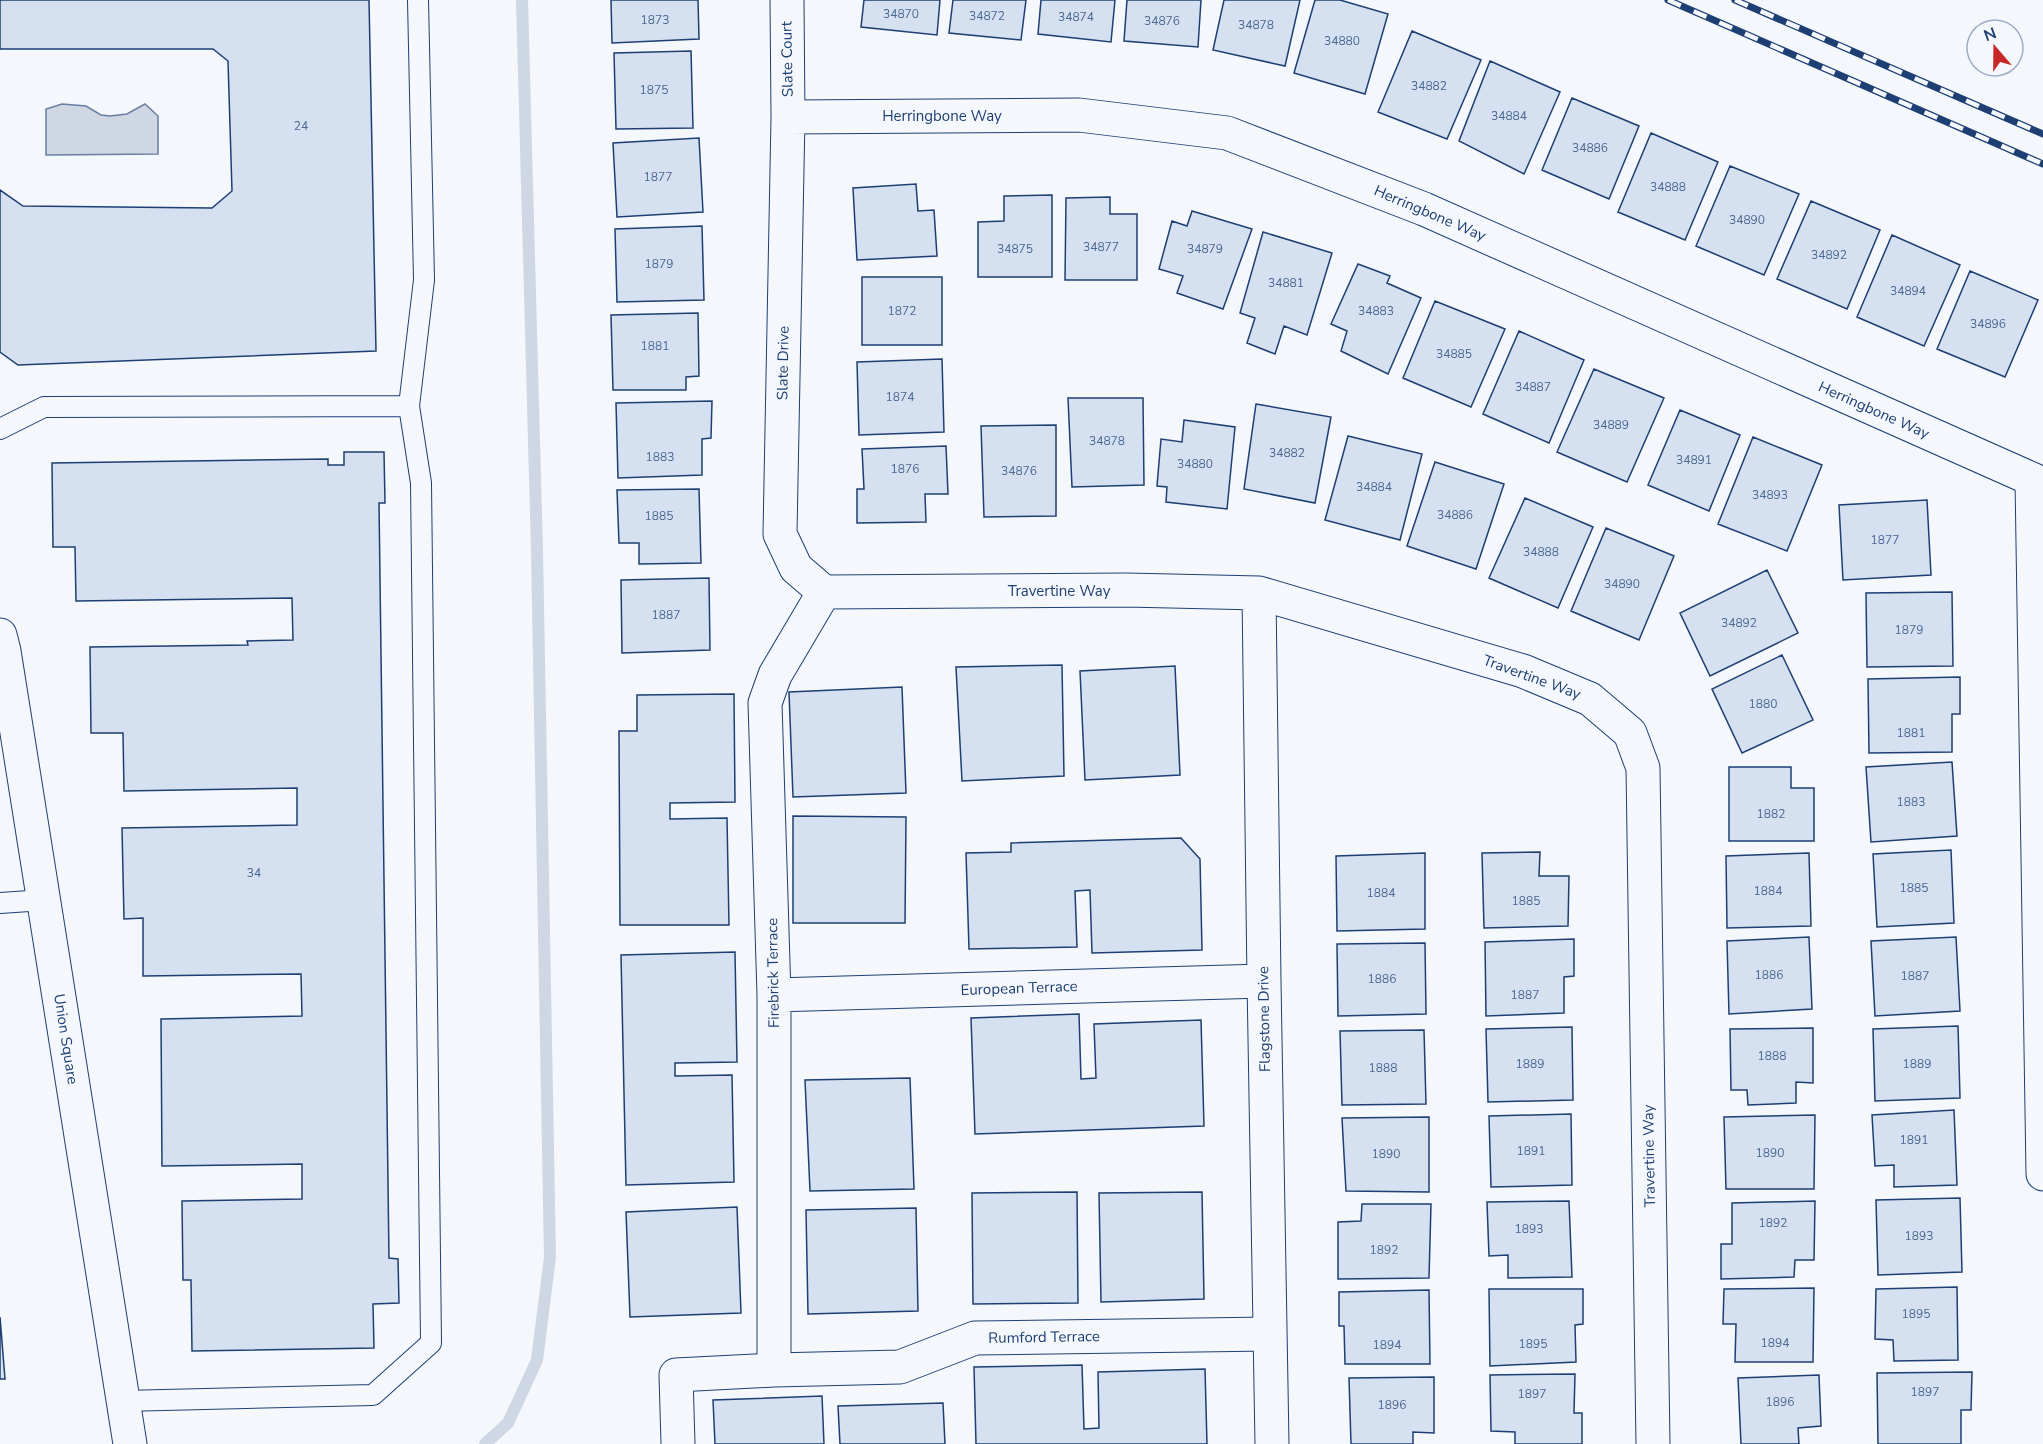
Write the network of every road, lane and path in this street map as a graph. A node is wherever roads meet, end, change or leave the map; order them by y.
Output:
1 (418, 0) edge
2 (787, 0) edge
3 (788, 117) junction
4 (409, 406) junction
5 (0, 429) edge
6 (2038, 482) edge
7 (824, 592) junction
8 (1259, 593) junction
9 (0, 635) edge
10 (44, 900) junction
11 (0, 903) edge
12 (1264, 981) junction
13 (774, 995) junction
14 (2043, 1139) edge
15 (2043, 1174) edge
16 (1270, 1334) junction
17 (774, 1370) junction
18 (123, 1401) junction
19 (130, 1444) edge
20 (678, 1444) edge
21 (1272, 1444) edge
22 (1653, 1444) edge

1 - 4 lane
2 - 3 street, Slate Court
3 - 6 street, Herringbone Way
3 - 7 street, Slate Drive
4 - 5 lane
4 - 18 lane
6 - 14 street
7 - 8 street, Travertine Way
7 - 13 street, Firebrick Terrace
8 - 12 street, Flagstone Drive
8 - 22 street, Travertine Way
9 - 10 street, Union Square
10 - 11 lane
10 - 18 street, Union Square
12 - 13 street, European Terrace
12 - 16 street, Flagstone Drive
13 - 17 street, Firebrick Terrace
14 - 15 street
16 - 17 street, Rumford Terrace
16 - 21 street, Flagstone Drive
17 - 20 street, Rumford Terrace
18 - 19 street, Union Square

